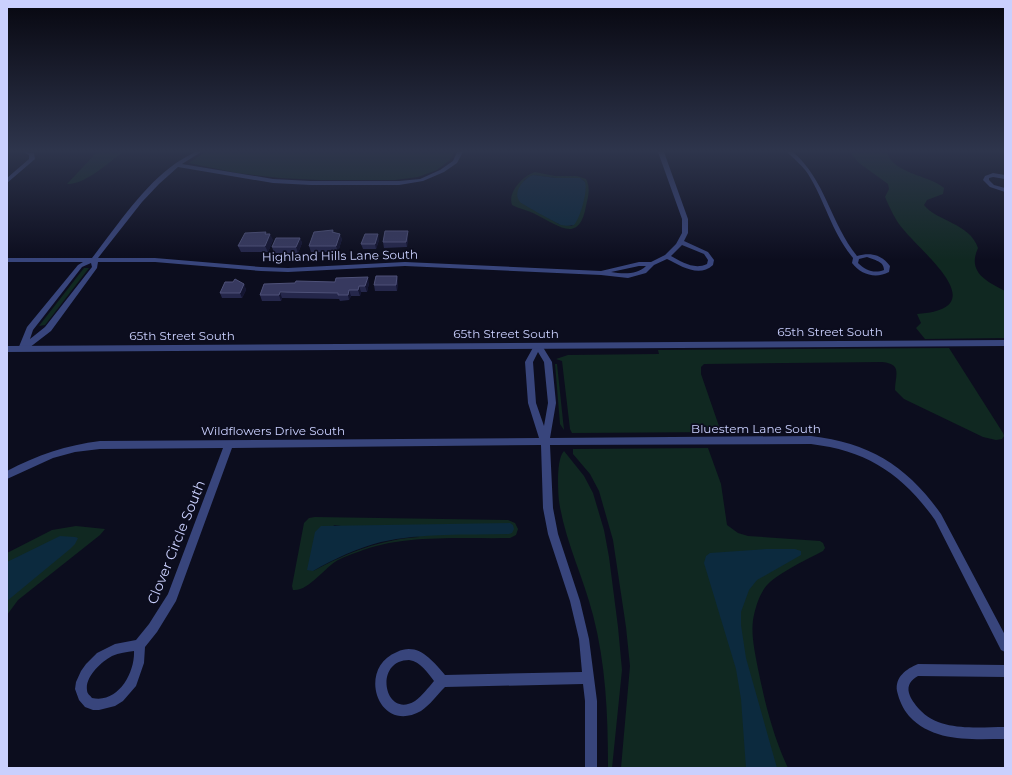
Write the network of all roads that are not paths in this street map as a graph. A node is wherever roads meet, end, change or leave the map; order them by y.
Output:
1 (151, 188) edge
2 (674, 188) edge
3 (818, 188) edge
4 (681, 242) junction
5 (666, 256) junction
6 (856, 258) junction
7 (7, 260) edge
8 (94, 260) junction
9 (1005, 342) edge
10 (538, 346) junction
11 (7, 349) edge
12 (22, 349) junction
13 (544, 441) junction
14 (229, 444) junction
15 (7, 475) edge
16 (139, 645) junction
17 (1005, 646) edge
18 (1005, 671) edge
19 (589, 678) junction
20 (442, 681) junction
21 (1005, 733) edge
22 (591, 768) edge

1 - 8 street
2 - 4 street
3 - 6 street
4 - 5 street, Highland Hills Lane South
4 - 5 street
5 - 8 street, Highland Hills Lane South
6 - 6 street
7 - 8 street, Highland Hills Lane South
8 - 12 street
8 - 12 street
9 - 10 street, 65th Street South
10 - 12 street, 65th Street South
10 - 13 street
10 - 13 street
11 - 12 street, 65th Street South
13 - 14 street, Wildflowers Drive South
13 - 17 street, Bluestem Lane South
13 - 19 street
14 - 15 street, Wildflowers Drive South
14 - 16 street, Clover Circle South
16 - 16 street
18 - 21 street
19 - 20 street
19 - 22 street
20 - 20 street

